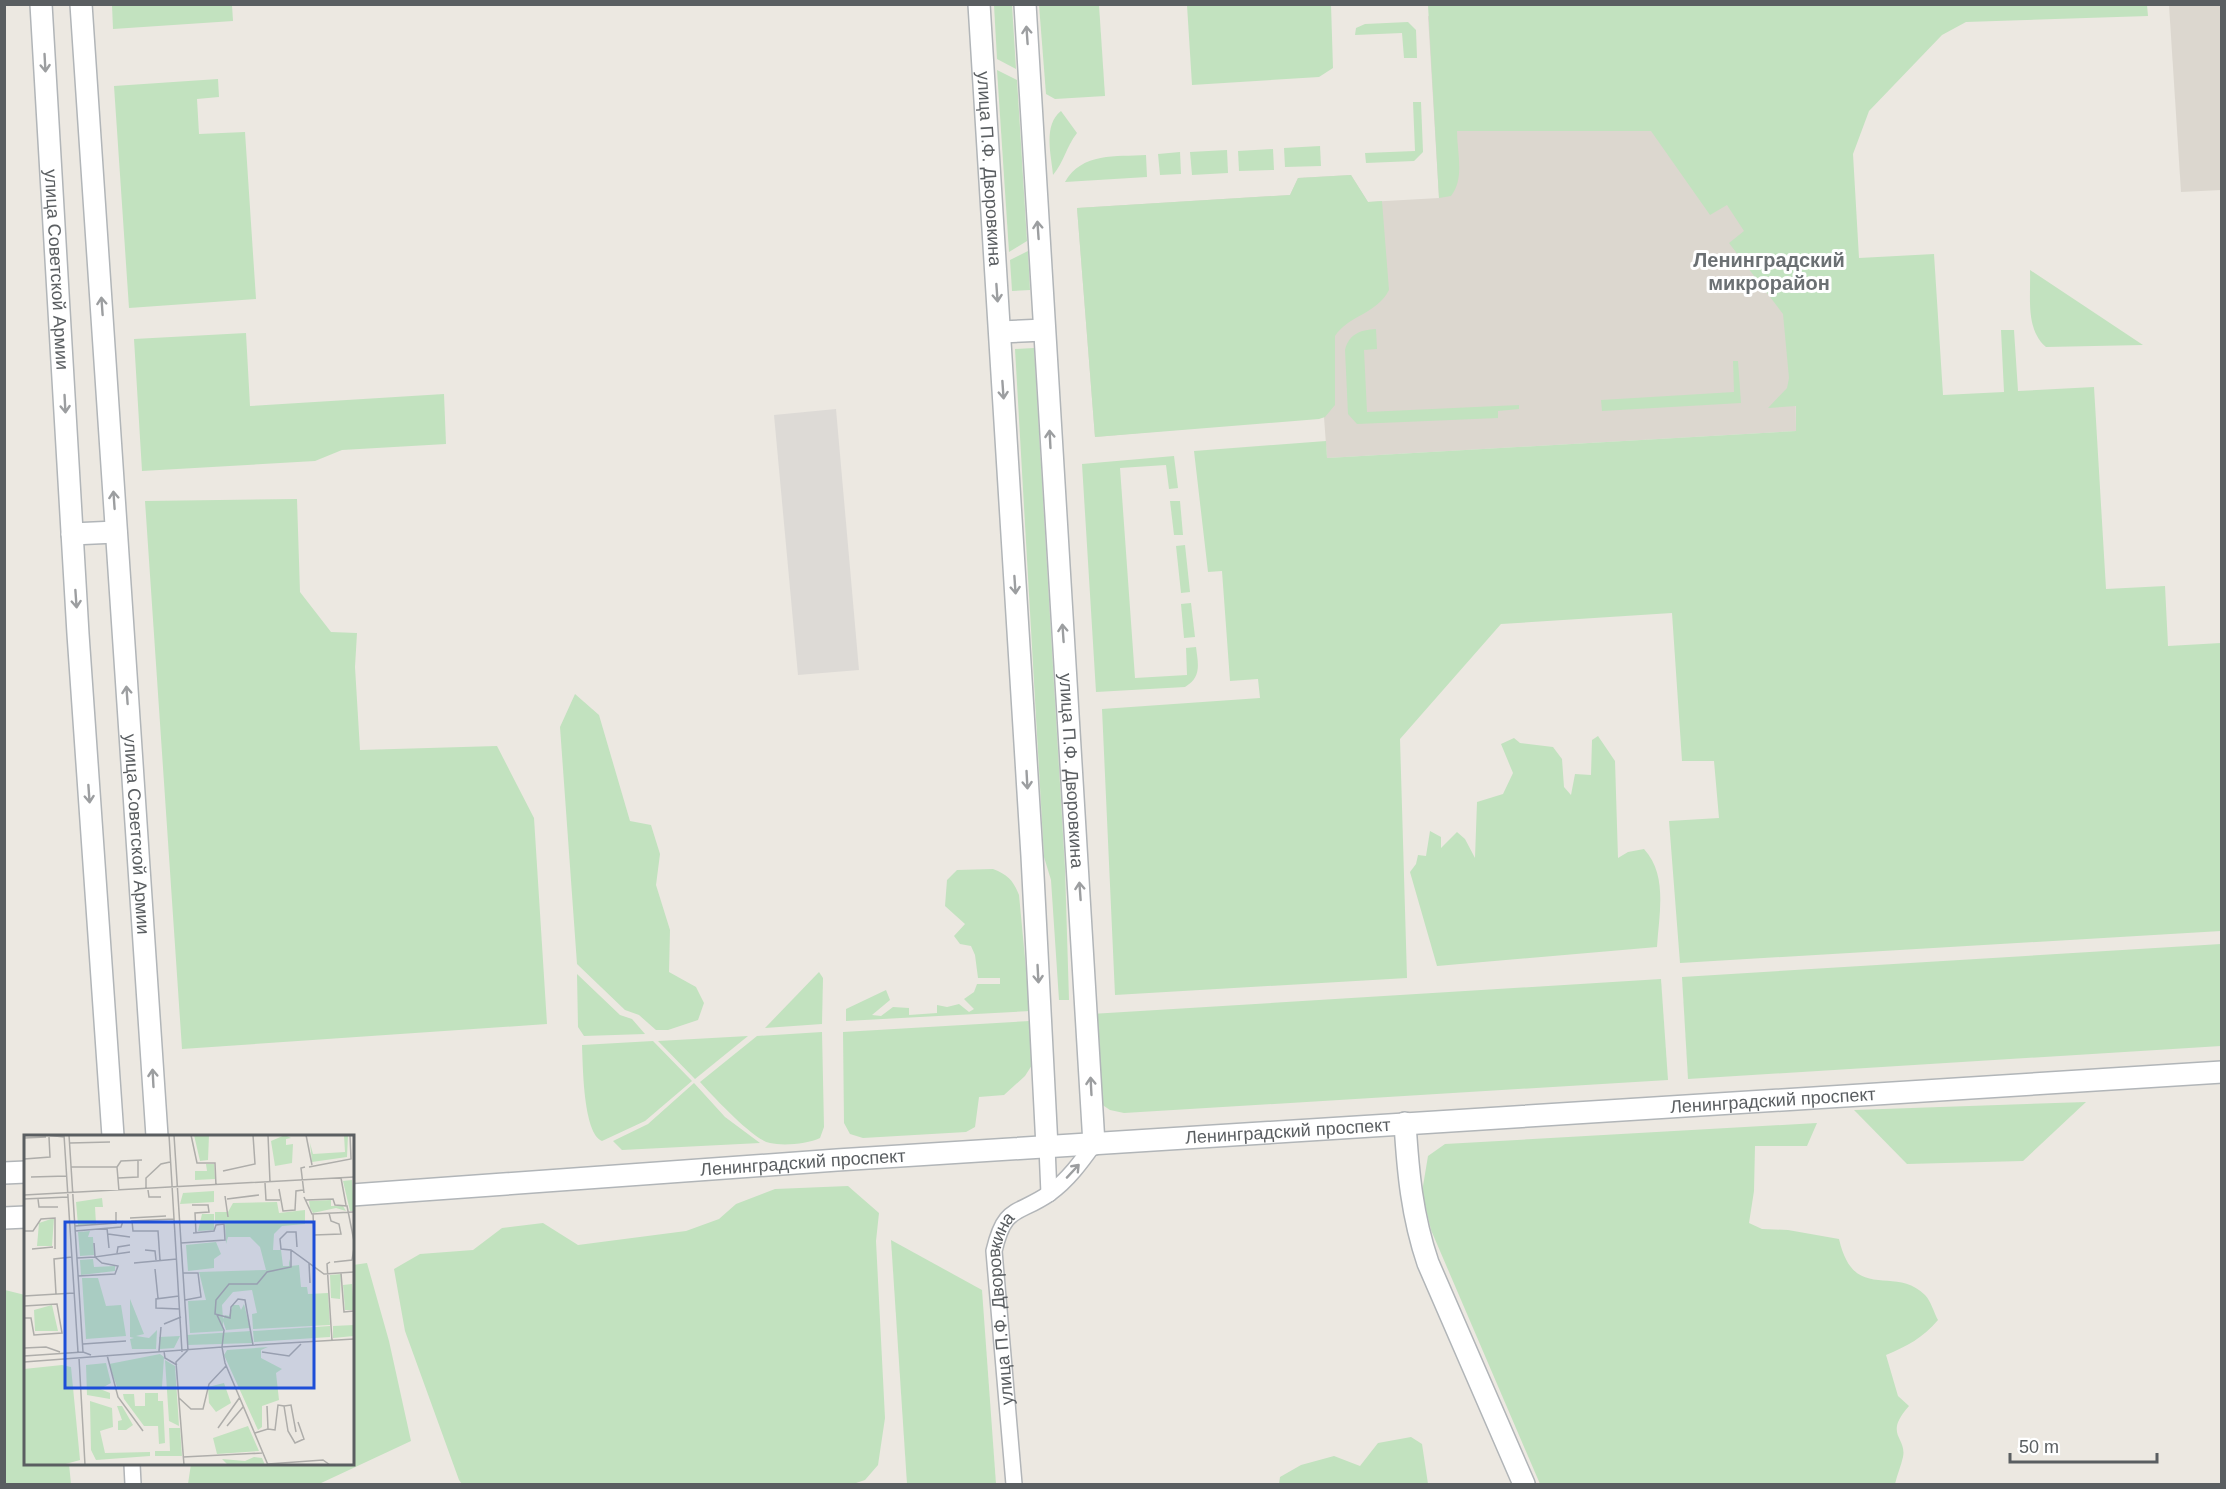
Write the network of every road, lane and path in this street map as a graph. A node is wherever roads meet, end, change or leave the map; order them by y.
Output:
1 (41, 4) edge
2 (81, 4) edge
3 (979, 4) edge
4 (1025, 4) edge
5 (1044, 330) junction
6 (1000, 332) junction
7 (116, 532) junction
8 (72, 534) junction
9 (2222, 1072) edge
10 (1405, 1123) junction
11 (113, 1135) edge
12 (157, 1135) edge
13 (1094, 1144) junction
14 (1047, 1147) junction
15 (24, 1172) edge
16 (4, 1173) edge
17 (1049, 1194) junction
18 (354, 1195) edge
19 (24, 1216) edge
20 (4, 1218) edge
21 (132, 1465) edge
22 (133, 1485) edge
23 (1014, 1485) edge
24 (1524, 1485) edge

1 -> 8 street, улица Советской Армии
7 -> 2 street, улица Советской Армии
3 -> 6 street, улица П.Ф. Дворовкина
5 -> 4 street, улица П.Ф. Дворовкина
5 - 6 street
13 -> 5 street, улица П.Ф. Дворовкина
6 -> 14 street, улица П.Ф. Дворовкина
7 - 8 street
12 -> 7 street, улица Советской Армии
8 -> 11 street, улица Советской Армии
9 - 10 street, Ленинградский проспект
10 - 13 street, Ленинградский проспект
10 - 24 street
13 - 14 street, Ленинградский проспект
17 -> 13 street, улица П.Ф. Дворовкина
14 - 17 street, улица П.Ф. Дворовкина
14 - 18 street, Ленинградский проспект
15 - 16 street
17 - 23 street, улица П.Ф. Дворовкина
19 - 20 street
21 - 22 street

